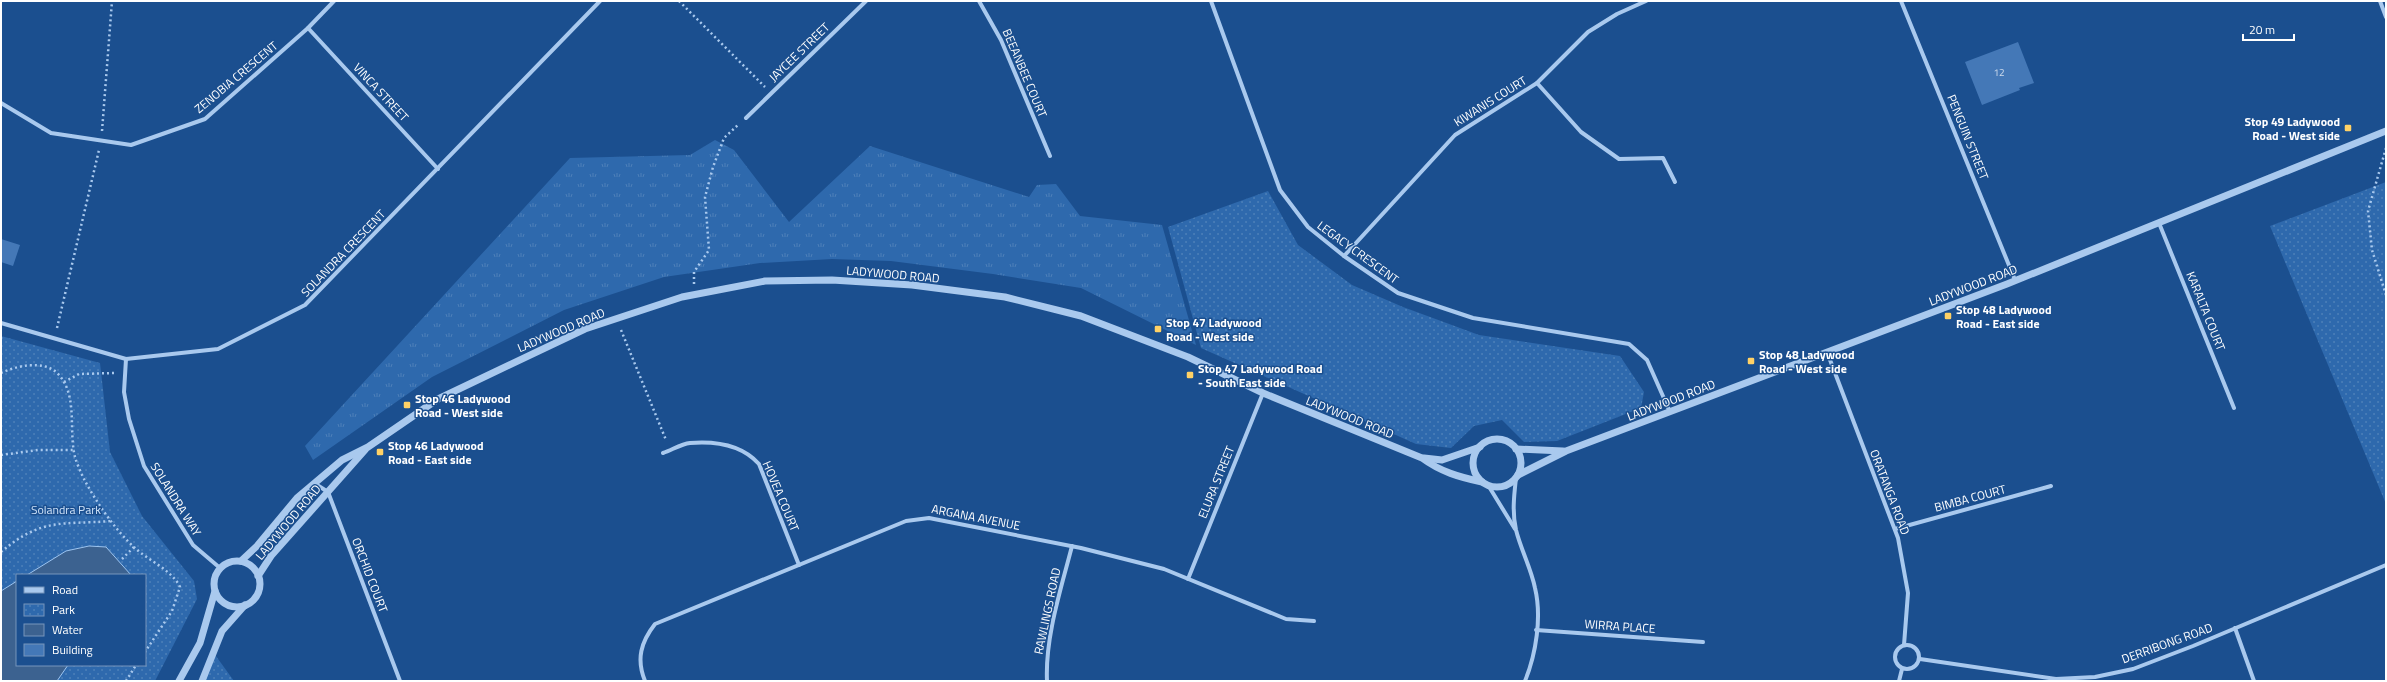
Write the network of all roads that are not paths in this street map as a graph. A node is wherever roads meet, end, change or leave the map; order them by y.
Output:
1 (334, 1) edge
2 (600, 1) edge
3 (866, 1) edge
4 (979, 1) edge
5 (1211, 1) edge
6 (1646, 1) edge
7 (1902, 1) edge
8 (2380, 1) edge
9 (2386, 17) edge
10 (308, 28) junction
11 (1537, 83) junction
12 (1, 102) edge
13 (746, 118) road end
14 (2386, 131) edge
15 (1050, 156) dead end
16 (438, 169) junction
17 (1675, 182) dead end
18 (2158, 223) junction
19 (1344, 256) junction
20 (2015, 280) junction
21 (1, 323) edge
22 (1827, 352) junction
23 (126, 359) junction
24 (1263, 393) junction
25 (2234, 408) dead end
26 (1670, 412) junction
27 (368, 447) junction
28 (1480, 447) junction
29 (1516, 449) junction
30 (1566, 451) junction
31 (663, 453) dead end
32 (1422, 458) junction
33 (1517, 477) junction
34 (314, 483) junction
35 (1485, 483) junction
36 (2051, 486) dead end
37 (328, 492) junction
38 (1894, 529) junction
39 (1516, 531) junction
40 (1072, 546) junction
41 (241, 561) junction
42 (799, 565) junction
43 (2386, 565) edge
44 (220, 568) junction
45 (258, 576) junction
46 (1188, 579) junction
47 (215, 591) junction
48 (245, 605) junction
49 (1314, 621) dead end
50 (2235, 628) junction
51 (1536, 630) junction
52 (1703, 642) dead end
53 (1904, 645) junction
54 (1920, 659) junction
55 (1902, 669) junction
56 (2080, 679) edge
57 (180, 681) edge
58 (202, 681) edge
59 (400, 681) edge
60 (644, 681) edge
61 (1047, 681) edge
62 (1525, 681) edge
63 (1898, 681) edge
64 (2254, 681) edge

1 - 10 street, ZENOBIA CRESCENT
2 - 16 street, SOLANDRA CRESCENT
3 - 13 street, JAYCEE STREET
4 - 15 street, BEEANBEE COURT
5 - 19 street, LEGACY CRESCENT
6 - 11 street, KIWANIS COURT
7 - 20 street, PENGUIN STREET
8 - 9 street
10 - 12 street, ZENOBIA CRESCENT
10 - 16 street, VINCA STREET
11 - 17 street
11 - 19 street, KIWANIS COURT
14 - 18 street, LADYWOOD ROAD
16 - 23 street, SOLANDRA CRESCENT
18 - 20 street, LADYWOOD ROAD
18 - 25 street, KARALTA COURT
19 - 26 street, LEGACY CRESCENT
20 - 22 street, LADYWOOD ROAD
21 - 23 street, SOLANDRA CRESCENT
22 - 26 street, LADYWOOD ROAD
22 - 38 street, ORATANGA ROAD
23 - 44 street, SOLANDRA WAY
24 - 27 street, LADYWOOD ROAD
24 - 32 street, LADYWOOD ROAD
24 - 46 street, ELURA STREET
26 - 30 street, LADYWOOD ROAD
27 - 34 street, LADYWOOD ROAD
27 - 37 street, LADYWOOD ROAD
28 - 29 street
28 - 32 street, LADYWOOD ROAD
28 - 35 street
29 - 30 street, LADYWOOD ROAD
29 - 33 street
30 - 33 street, LADYWOOD ROAD
31 - 42 street, HOVEA COURT
32 - 35 street, LADYWOOD ROAD
33 - 35 street
33 - 39 street
34 - 37 street
34 - 41 street, LADYWOOD ROAD
35 - 39 street
36 - 38 street, BIMBA COURT
37 - 45 street, LADYWOOD ROAD
37 - 59 street, ORCHID COURT
38 - 53 street, ORATANGA ROAD
39 - 51 street
40 - 42 street, ARGANA AVENUE
40 - 46 street, ARGANA AVENUE
40 - 61 street, RAWLINGS ROAD
41 - 44 street
41 - 45 street
42 - 60 street, ARGANA AVENUE
43 - 50 street, DERRIBONG ROAD
44 - 47 street
45 - 48 street
46 - 49 street, ARGANA AVENUE
47 - 48 street
47 - 57 street
48 - 58 street
50 - 56 street, DERRIBONG ROAD
50 - 64 street
51 - 52 street, WIRRA PLACE
51 - 62 street
53 - 54 street
53 - 55 street
54 - 55 street
54 - 56 street, DERRIBONG ROAD
55 - 63 street

